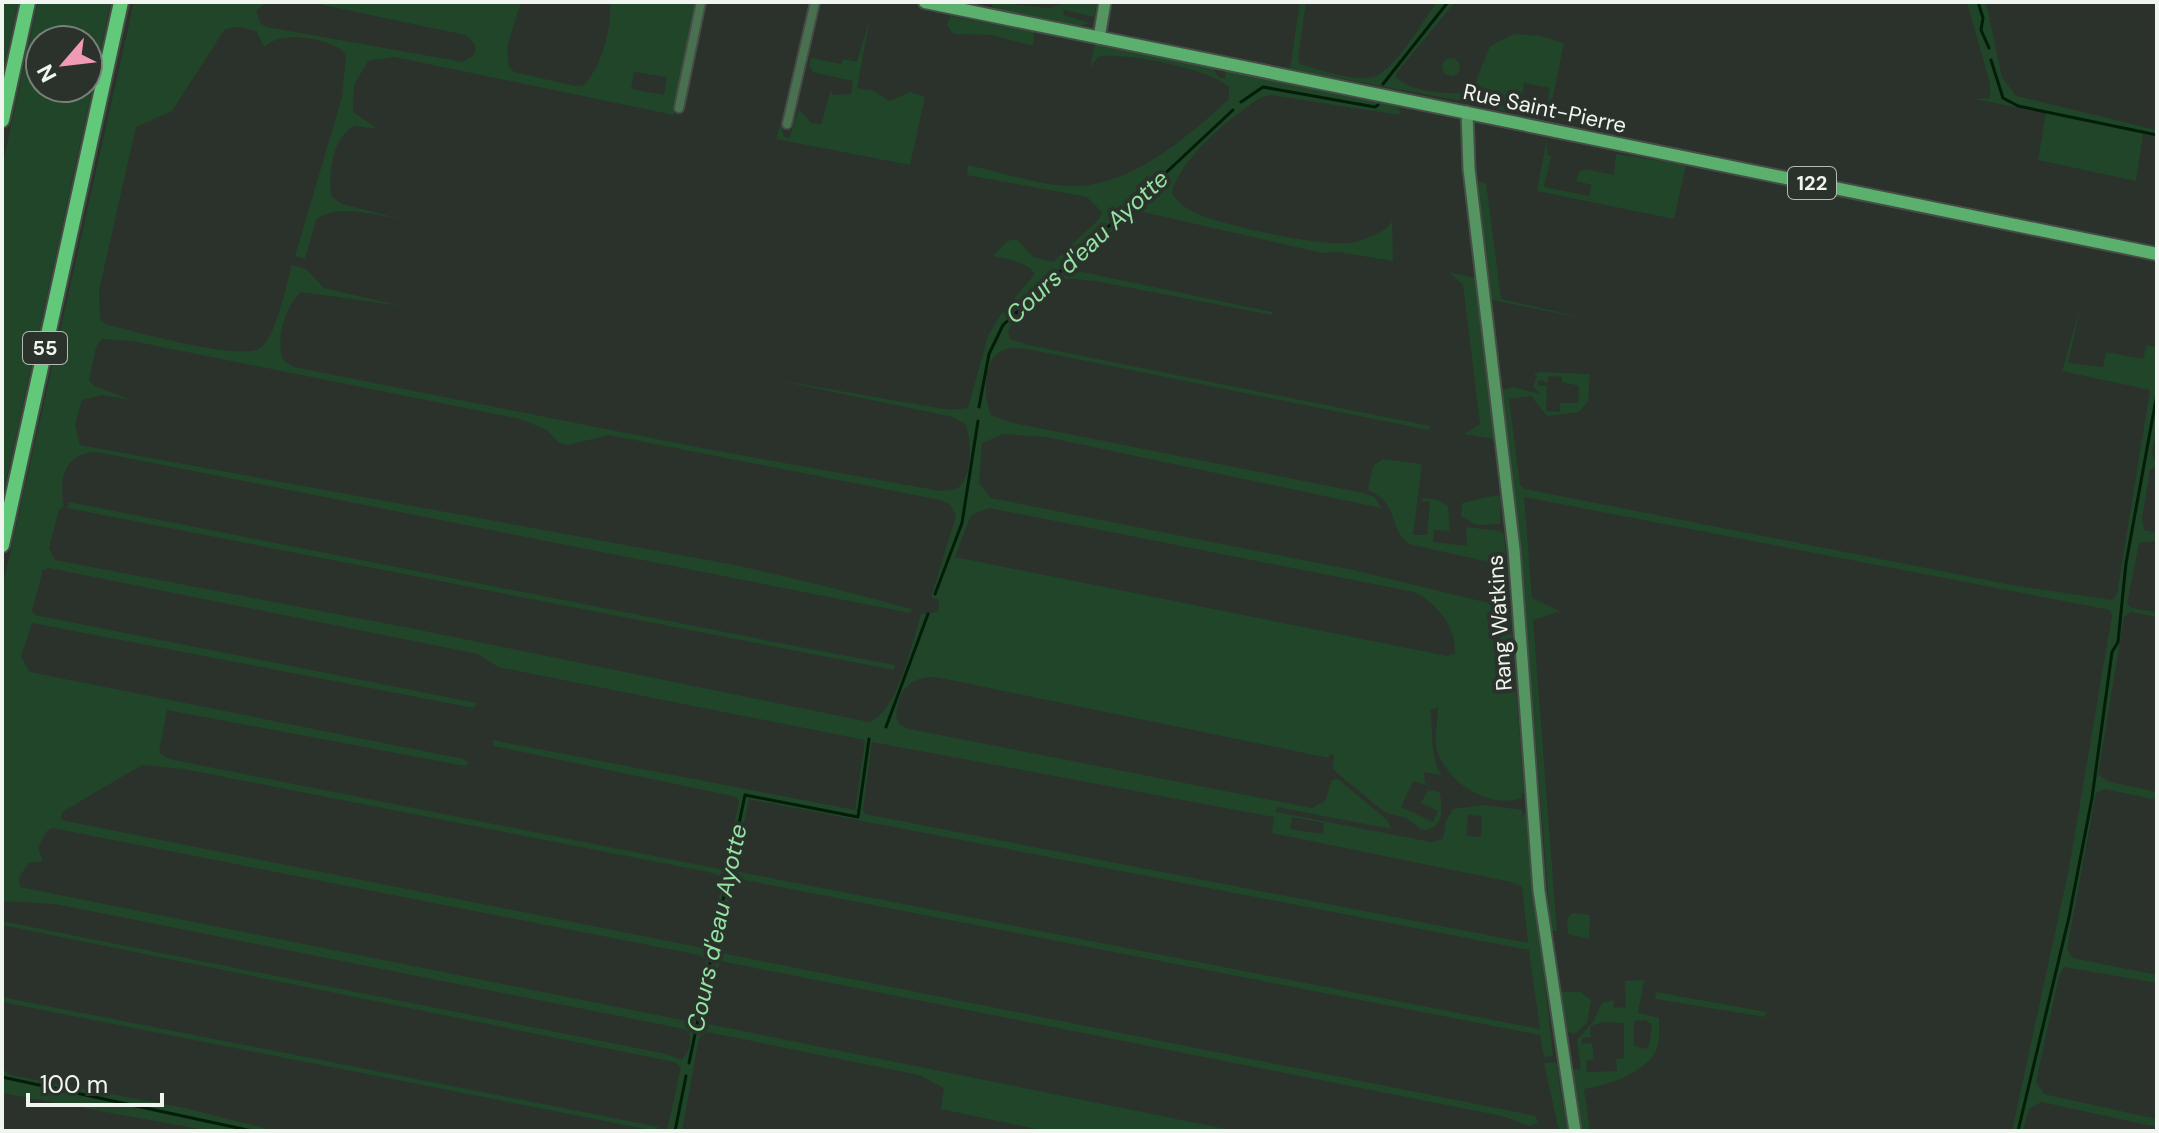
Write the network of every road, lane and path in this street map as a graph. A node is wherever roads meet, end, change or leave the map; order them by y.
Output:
1 (28, 2) edge
2 (121, 2) edge
3 (701, 2) edge
4 (815, 2) edge
5 (925, 2) edge
6 (1105, 2) edge
7 (1099, 38) junction
8 (679, 108) dead end
9 (1467, 112) junction
10 (2, 120) edge
11 (787, 124) dead end
12 (2157, 254) edge
13 (2, 545) edge
14 (1575, 1131) edge

1 - 10 highway
2 - 13 highway, 55
3 - 8 street
4 - 11 street
5 - 7 main road, Rue Saint-Pierre / 122
6 - 7 street
7 - 9 main road, Rue Saint-Pierre / 122
9 - 12 main road, Rue Saint-Pierre / 122
9 - 14 street, Rang Watkins

